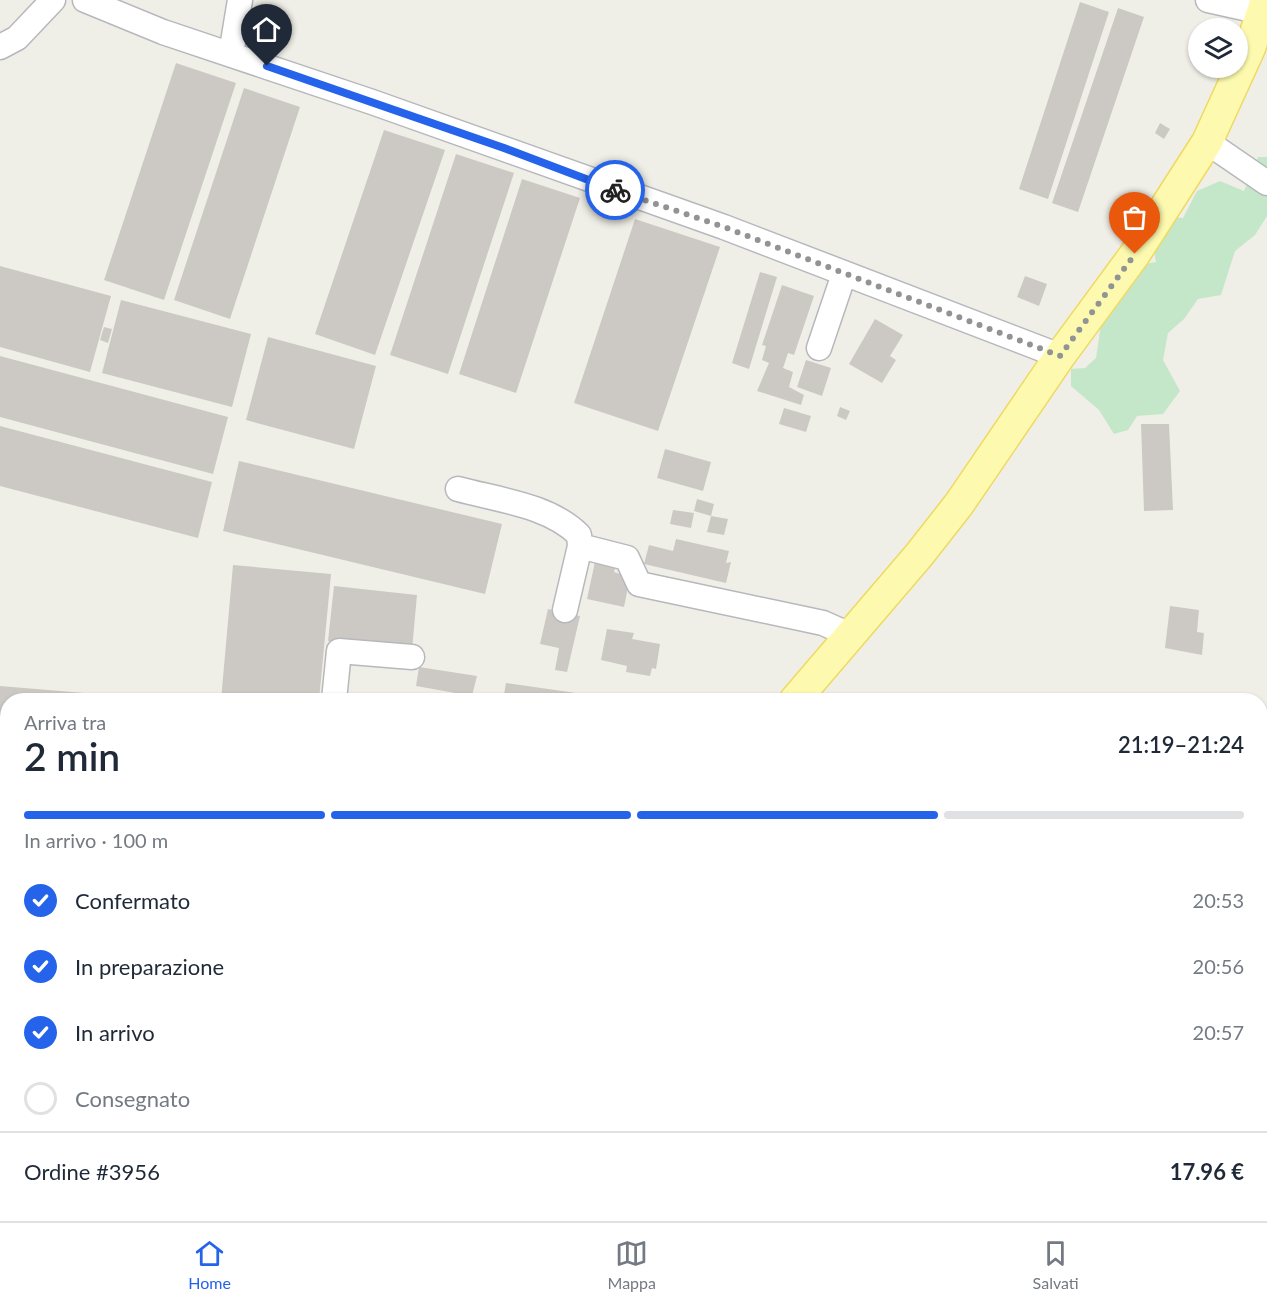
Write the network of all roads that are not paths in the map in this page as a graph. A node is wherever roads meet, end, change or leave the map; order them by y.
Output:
1 (53, 0) edge
2 (85, 0) edge
3 (240, 0) edge
4 (1208, 0) edge
5 (1264, 6) edge
6 (0, 47) edge
7 (231, 54) junction
8 (1207, 142) junction
9 (1267, 183) edge
10 (844, 274) junction
11 (819, 348) dead end
12 (1060, 356) junction
13 (458, 489) dead end
14 (580, 546) junction
15 (565, 610) dead end
16 (850, 635) junction
17 (412, 657) dead end
18 (335, 693) edge
19 (801, 693) edge

1 - 6 street
2 - 7 street
3 - 7 street
4 - 5 street
5 - 8 main road
7 - 10 street
8 - 9 street
8 - 12 main road
10 - 11 street
10 - 12 street
12 - 16 main road
13 - 14 street
14 - 15 street
14 - 16 street
16 - 19 main road
17 - 18 street

